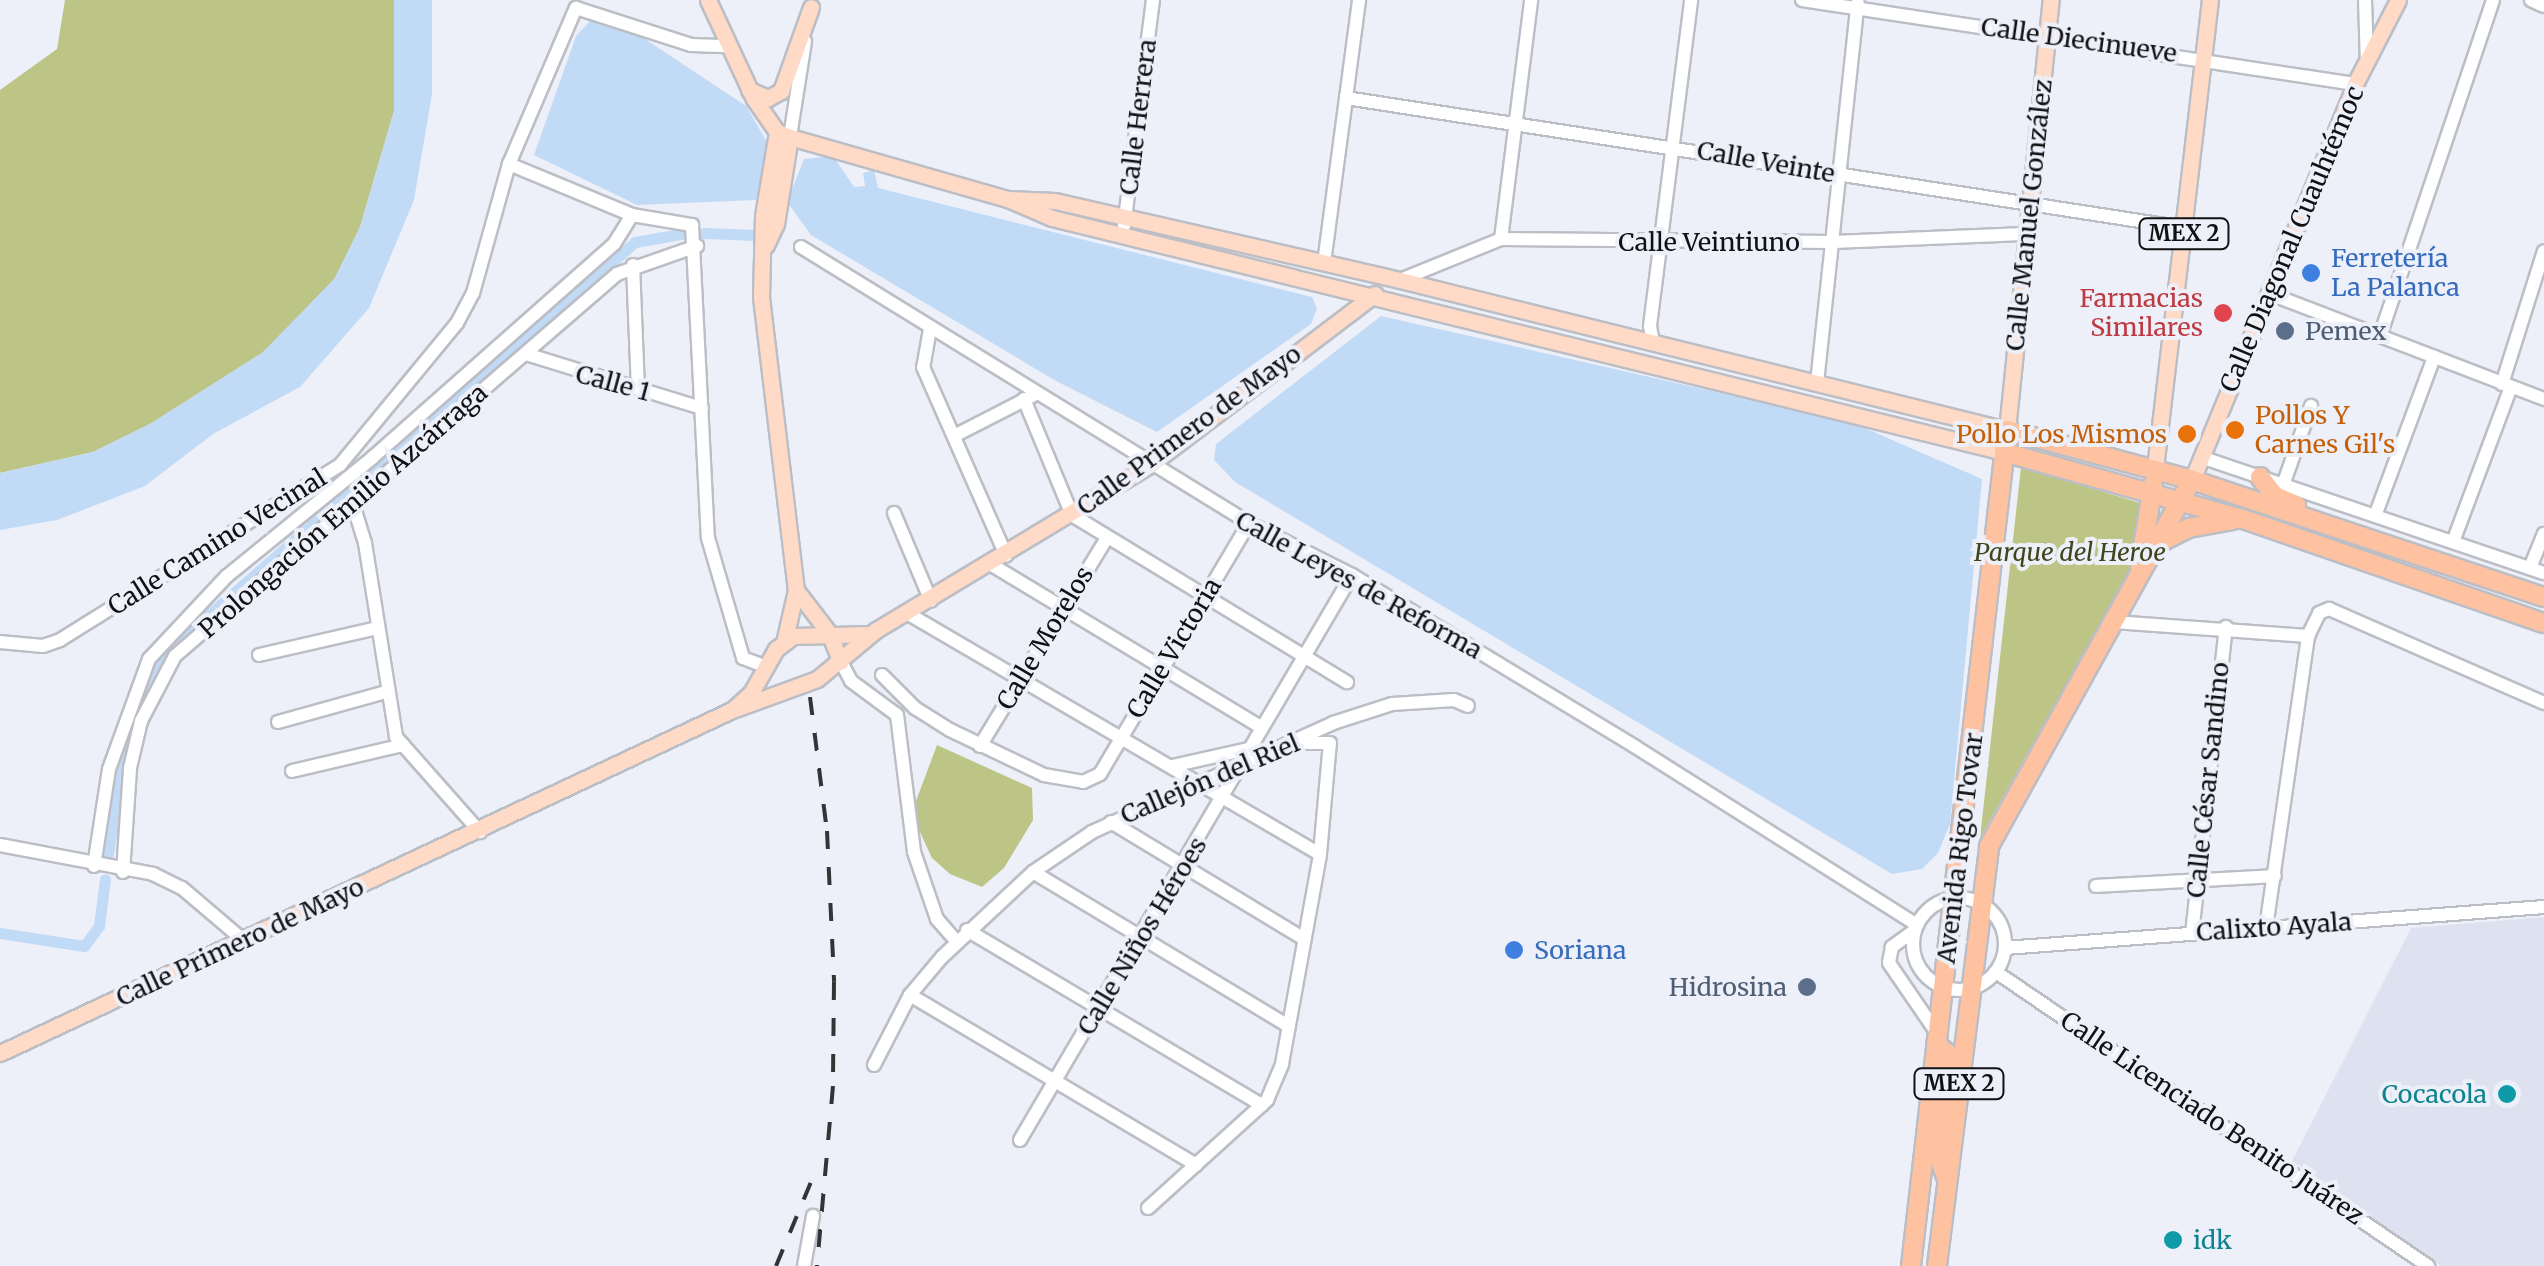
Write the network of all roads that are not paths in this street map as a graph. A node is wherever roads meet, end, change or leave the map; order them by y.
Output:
1 (708, 0) edge
2 (1153, 0) edge
3 (1359, 0) edge
4 (1531, 0) edge
5 (1691, 0) edge
6 (1802, 0) edge
7 (2051, 0) edge
8 (2210, 0) edge
9 (2364, 0) edge
10 (2398, 0) edge
11 (2493, 0) edge
12 (2531, 0) edge
13 (811, 3) edge
14 (1858, 4) edge
15 (2544, 6) edge
16 (2048, 35) junction
17 (727, 46) junction
18 (2204, 58) junction
19 (2366, 62) junction
20 (2355, 84) junction
21 (749, 90) junction
22 (1346, 98) junction
23 (1514, 124) junction
24 (783, 135) junction
25 (1673, 146) junction
26 (509, 164) junction
27 (1840, 174) junction
28 (1008, 199) junction
29 (2030, 202) junction
30 (632, 215) junction
31 (1125, 217) junction
32 (2185, 228) junction
33 (1123, 234) junction
34 (2027, 234) junction
35 (1501, 239) junction
36 (1661, 242) junction
37 (1832, 242) junction
38 (697, 246) junction
39 (800, 248) dead end
40 (2544, 251) edge
41 (1324, 263) junction
42 (632, 266) junction
43 (1400, 280) junction
44 (1336, 289) junction
45 (2268, 294) junction
46 (1370, 297) junction
47 (1346, 316) junction
48 (930, 329) junction
49 (2380, 336) junction
50 (1653, 343) junction
51 (526, 354) junction
52 (2434, 357) junction
53 (1818, 383) junction
54 (2506, 385) junction
55 (638, 390) junction
56 (1031, 396) junction
57 (2544, 399) edge
58 (2311, 406) dead end
59 (702, 408) junction
60 (2007, 430) junction
61 (954, 436) junction
62 (2004, 452) junction
63 (2201, 457) junction
64 (1151, 464) junction
65 (2155, 468) junction
66 (2260, 477) junction
67 (2192, 480) junction
68 (2283, 485) junction
69 (2152, 491) junction
70 (2184, 501) junction
71 (353, 504) junction
72 (894, 513) dead end
73 (1072, 514) junction
74 (2375, 516) junction
75 (2243, 519) junction
76 (1249, 523) junction
77 (2335, 529) junction
78 (2544, 534) edge
79 (1107, 538) junction
80 (2454, 542) junction
81 (2158, 544) junction
82 (999, 560) junction
83 (2537, 571) edge
84 (1352, 575) junction
85 (2139, 576) junction
86 (796, 590) junction
87 (1205, 596) junction
88 (2544, 597) edge
89 (931, 601) junction
90 (1062, 608) junction
91 (907, 613) junction
92 (2113, 622) junction
93 (2544, 623) edge
94 (2226, 627) junction
95 (378, 628) junction
96 (829, 632) junction
97 (870, 634) junction
98 (2308, 636) junction
99 (0, 642) edge
100 (784, 643) junction
101 (259, 655) dead end
102 (1304, 655) junction
103 (841, 662) junction
104 (766, 667) junction
105 (1164, 667) junction
106 (882, 675) dead end
107 (1018, 682) junction
108 (1347, 682) dead end
109 (790, 690) junction
110 (386, 692) junction
111 (2544, 703) edge
112 (1468, 706) dead end
113 (914, 708) junction
114 (732, 710) junction
115 (897, 715) junction
116 (278, 722) dead end
117 (1261, 727) junction
118 (1120, 740) junction
119 (982, 742) junction
120 (1297, 742) junction
121 (402, 745) junction
122 (1248, 750) junction
123 (1172, 766) junction
124 (1239, 767) junction
125 (292, 772) dead end
126 (1197, 781) junction
127 (1224, 796) junction
128 (1111, 822) junction
129 (480, 832) junction
130 (0, 845) edge
131 (1320, 854) junction
132 (1183, 865) junction
133 (94, 866) junction
134 (123, 872) junction
135 (1033, 872) junction
136 (2275, 876) junction
137 (2194, 884) junction
138 (2096, 886) dead end
139 (1956, 897) junction
140 (1979, 902) junction
141 (2544, 908) edge
142 (1916, 928) junction
143 (2266, 928) junction
144 (967, 930) junction
145 (2192, 934) junction
146 (1141, 938) junction
147 (1304, 939) junction
148 (244, 940) junction
149 (956, 941) junction
150 (2005, 948) junction
151 (1996, 972) junction
152 (1943, 988) junction
153 (1968, 990) junction
154 (910, 995) junction
155 (1098, 1010) junction
156 (1288, 1026) junction
157 (1937, 1038) junction
158 (0, 1053) edge
159 (874, 1065) dead end
160 (1055, 1082) junction
161 (1262, 1105) junction
162 (1020, 1140) dead end
163 (1196, 1165) junction
164 (1948, 1182) junction
165 (1148, 1208) dead end
166 (813, 1216) dead end
167 (804, 1266) edge
168 (1910, 1266) edge
169 (1937, 1266) edge
170 (2428, 1266) edge

1 - 17 main road
2 - 31 street, Calle Herrera
3 - 22 street
4 - 23 street
5 - 25 street
6 - 14 street, Calle Diecinueve
7 - 16 main road, Calle Manuel González / MEX 2
8 - 18 main road, MEX 2
9 - 19 street
10 - 19 main road, Calle Diagonal Cuauhtémoc
11 - 49 street
12 - 15 street
13 - 21 main road
13 - 24 street
14 - 16 street, Calle Diecinueve
14 - 27 street
16 - 18 street, Calle Diecinueve
16 - 29 main road, Calle Manuel González / MEX 2
17 - 21 main road
17 - 26 street, Calle Camino Vecinal
18 - 20 street, Calle Diecinueve
18 - 32 main road, MEX 2
19 - 20 main road, Calle Diagonal Cuauhtémoc
20 - 45 main road, Calle Diagonal Cuauhtémoc
21 - 24 main road
22 - 23 street, Calle Veinte
22 - 41 street
23 - 25 street, Calle Veinte
23 - 35 street
24 - 28 main road
24 - 86 main road
25 - 27 street, Calle Veinte
25 - 36 street
26 - 30 street
26 - 99 street, Calle Camino Vecinal
27 - 29 street, Calle Veinte
27 - 37 street
28 - 31 main road
28 - 33 main road
29 - 32 street, Calle Veinte
29 - 34 main road, Calle Manuel González / MEX 2
30 - 38 street
30 - 133 street
31 - 33 street, Calle Herrera
31 - 41 main road
32 - 65 main road, MEX 2
33 - 44 main road
34 - 37 street, Calle Veintiuno
34 - 60 main road, Calle Manuel González / MEX 2
35 - 36 street, Calle Veintiuno
35 - 43 street, Calle Veintiuno
36 - 37 street, Calle Veintiuno
36 - 50 street
37 - 53 street
38 - 42 street, Prolongación Emilio Azcárraga
38 - 59 street
39 - 48 street, Calle Leyes de Reforma
40 - 54 street
41 - 43 main road
42 - 51 street, Prolongación Emilio Azcárraga
42 - 55 street
43 - 46 main road, Calle Primero de Mayo
43 - 50 main road
44 - 46 main road
44 - 47 main road
45 - 49 street
45 - 63 main road, Calle Diagonal Cuauhtémoc
46 - 47 main road, Calle Primero de Mayo
46 - 62 main road
47 - 64 main road, Calle Primero de Mayo
48 - 56 street, Calle Leyes de Reforma
48 - 61 street
49 - 52 street
50 - 53 main road
51 - 55 street, Calle 1
51 - 71 street, Prolongación Emilio Azcárraga
52 - 54 street
52 - 74 street
53 - 60 main road
54 - 57 street
54 - 80 street
55 - 59 street, Calle 1
56 - 61 street
56 - 64 street, Calle Leyes de Reforma
56 - 73 street
58 - 68 street
59 - 104 street
60 - 62 highway, Avenida Rigo Tovar / MEX 2
60 - 65 highway
61 - 82 street
62 - 69 highway
62 - 139 highway, Avenida Rigo Tovar / MEX 2
63 - 66 street
63 - 67 main road, Calle Diagonal Cuauhtémoc
64 - 73 main road, Calle Primero de Mayo
64 - 76 street, Calle Leyes de Reforma
65 - 67 highway
65 - 69 highway, MEX 2
66 - 68 street
66 - 77 highway
67 - 70 highway
67 - 77 highway
68 - 74 street
69 - 70 highway
69 - 85 highway, MEX 2
70 - 75 highway
70 - 81 highway
71 - 95 street
71 - 134 street, Prolongación Emilio Azcárraga
72 - 89 street
73 - 79 street
73 - 82 main road, Calle Primero de Mayo
74 - 80 street
75 - 81 highway
75 - 93 highway
76 - 84 street, Calle Leyes de Reforma
76 - 87 street, Calle Victoria
77 - 88 highway
78 - 83 street
79 - 87 street
79 - 90 street, Calle Morelos
80 - 83 street
81 - 85 highway
82 - 89 main road, Calle Primero de Mayo
82 - 90 street
84 - 102 street, Calle Niños Héroes
84 - 142 street, Calle Leyes de Reforma
85 - 92 highway, MEX 2
86 - 96 main road
86 - 100 main road
87 - 102 street
87 - 105 street, Calle Victoria
89 - 91 main road, Calle Primero de Mayo
90 - 105 street
90 - 107 street, Calle Morelos
91 - 97 main road, Calle Primero de Mayo
91 - 107 street
92 - 94 street
92 - 140 highway, Avenida Rigo Tovar / MEX 2
94 - 98 street
94 - 137 street, Calle César Sandino
95 - 101 street
95 - 110 street
96 - 97 main road
96 - 100 main road
96 - 103 main road
97 - 103 main road, Calle Primero de Mayo
98 - 111 street
98 - 136 street
100 - 104 main road, Calle Primero de Mayo
102 - 108 street
102 - 117 street, Calle Niños Héroes
103 - 109 main road, Calle Primero de Mayo
103 - 115 street
104 - 109 main road
104 - 114 main road, Calle Primero de Mayo
105 - 117 street
105 - 118 street, Calle Victoria
106 - 113 street
107 - 118 street
107 - 119 street, Calle Morelos
109 - 114 main road, Calle Primero de Mayo
110 - 116 street
110 - 121 street
112 - 120 street, Callejón del Riel
113 - 115 street
113 - 119 street
114 - 129 main road, Calle Primero de Mayo
115 - 149 street
117 - 122 street, Calle Niños Héroes
118 - 119 street, Calle Victoria
118 - 123 street
120 - 124 street, Callejón del Riel
120 - 131 street
121 - 125 street
121 - 129 street
122 - 123 street
122 - 124 street, Calle Niños Héroes
123 - 126 street
124 - 126 street, Callejón del Riel
124 - 127 street, Calle Niños Héroes
126 - 127 street
126 - 128 street, Callejón del Riel
127 - 131 street
127 - 132 street, Calle Niños Héroes
128 - 132 street
128 - 135 street, Callejón del Riel
129 - 148 main road, Calle Primero de Mayo
130 - 133 street
131 - 147 street
132 - 146 street, Calle Niños Héroes
132 - 147 street
133 - 134 street
134 - 148 street
135 - 144 street, Callejón del Riel
135 - 146 street
136 - 137 street
136 - 143 street
137 - 138 street
137 - 145 street, Calle César Sandino
139 - 140 street
139 - 142 street
139 - 152 highway, Avenida Rigo Tovar / MEX 2
140 - 150 street
140 - 153 highway, Avenida Rigo Tovar / MEX 2
141 - 143 street, Calixto Ayala
142 - 152 street
142 - 157 street
143 - 145 street, Calixto Ayala
144 - 149 street, Callejón del Riel
144 - 155 street
145 - 150 street, Calixto Ayala
146 - 155 street, Calle Niños Héroes
146 - 156 street
147 - 156 street
148 - 158 main road, Calle Primero de Mayo
149 - 154 street, Callejón del Riel
150 - 151 street
151 - 153 street
151 - 170 street, Calle Licenciado Benito Juárez
152 - 153 street
152 - 157 highway, Avenida Rigo Tovar / MEX 2
153 - 164 highway, Avenida Rigo Tovar / MEX 2
154 - 159 street, Callejón del Riel
154 - 160 street
155 - 160 street, Calle Niños Héroes
155 - 161 street
156 - 161 street
157 - 164 highway
157 - 168 highway, Avenida Rigo Tovar / MEX 2
160 - 162 street, Calle Niños Héroes
160 - 163 street
161 - 163 street
163 - 165 street
164 - 169 highway, Avenida Rigo Tovar / MEX 2
166 - 167 street

